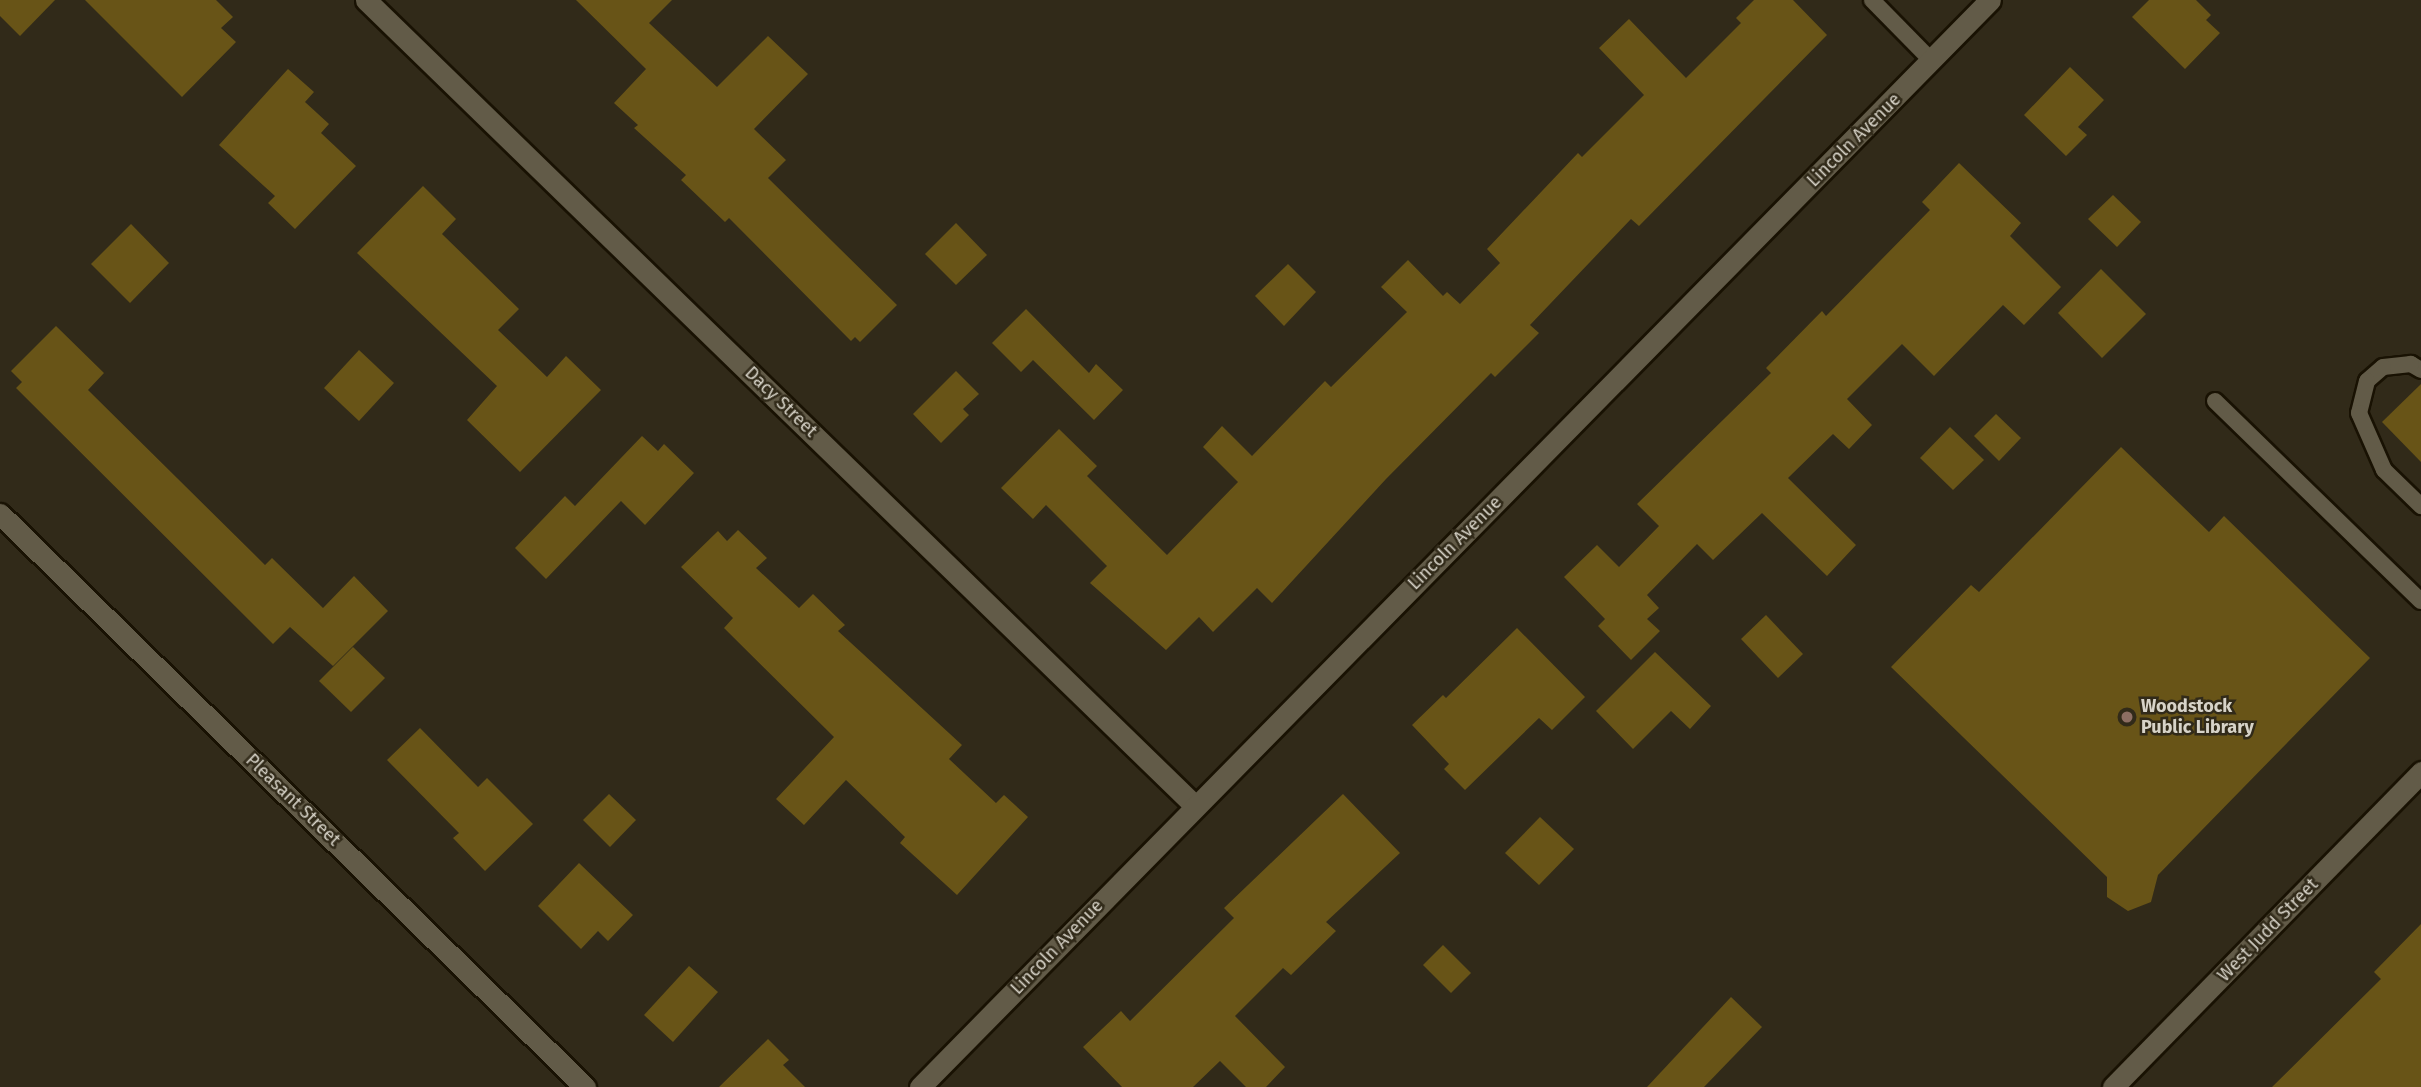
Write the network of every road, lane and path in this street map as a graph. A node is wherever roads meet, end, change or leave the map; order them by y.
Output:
1 (366, 0) edge
2 (1872, 0) edge
3 (1990, 0) edge
4 (1932, 61) junction
5 (2421, 370) edge
6 (2216, 401) dead end
7 (2421, 506) edge
8 (0, 513) edge
9 (2421, 601) edge
10 (2421, 772) edge
11 (1195, 806) junction
12 (585, 1087) edge
13 (920, 1087) edge
14 (2113, 1087) edge

1 - 11 street, Dacy Street
2 - 4 lane
3 - 4 street, Lincoln Avenue
4 - 11 street, Lincoln Avenue
5 - 7 lane
6 - 9 lane
8 - 12 street, Pleasant Street
10 - 14 street, West Judd Street
11 - 13 street, Lincoln Avenue

